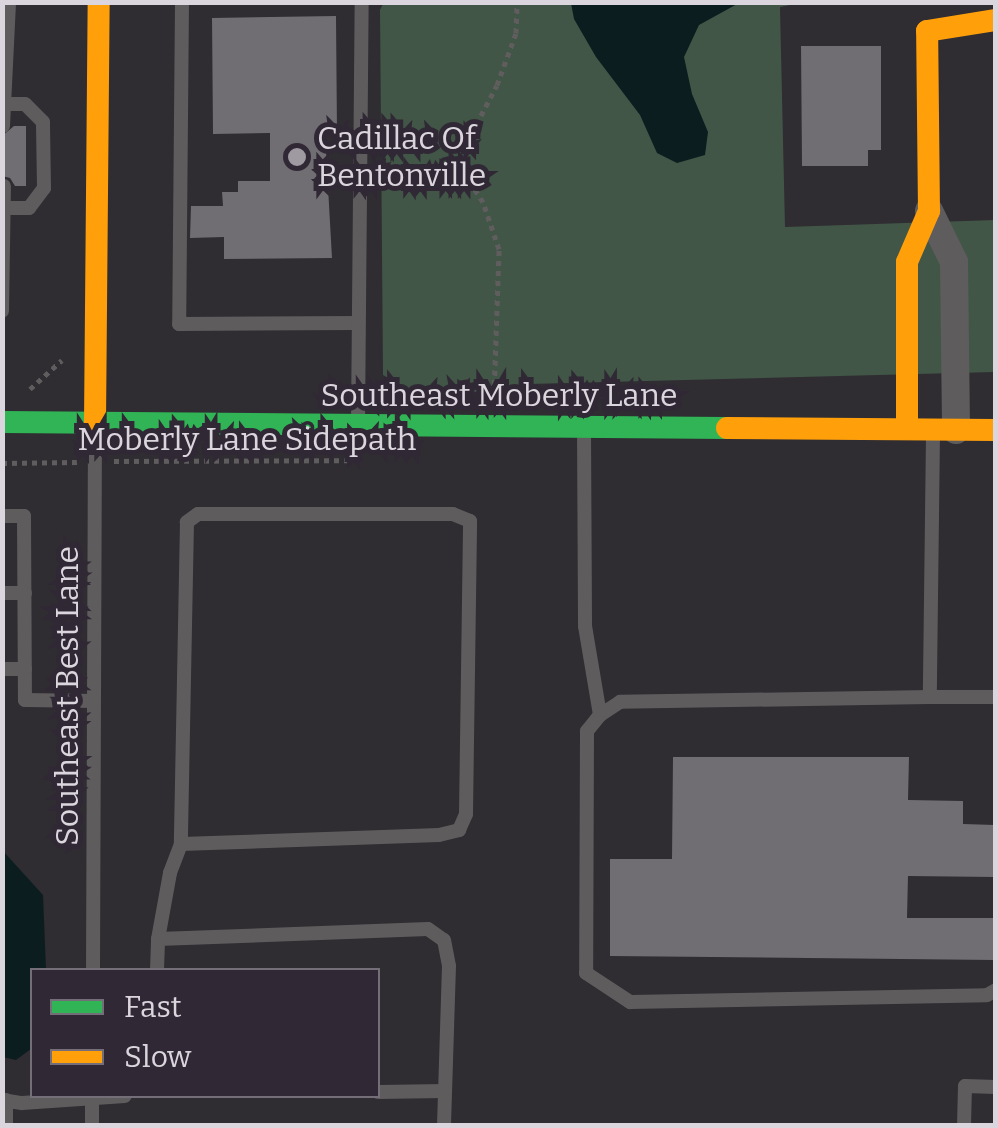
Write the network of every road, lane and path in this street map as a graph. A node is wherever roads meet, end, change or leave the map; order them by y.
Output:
1 (9, 2) edge
2 (99, 2) edge
3 (182, 2) edge
4 (362, 2) edge
5 (517, 2) edge
6 (996, 20) edge
7 (5, 104) edge
8 (3, 126) edge
9 (4, 186) edge
10 (5, 208) edge
11 (929, 212) junction
12 (2, 311) edge
13 (358, 322) junction
14 (494, 402) dead end
15 (2, 422) edge
16 (96, 422) junction
17 (358, 428) junction
18 (584, 428) junction
19 (907, 428) junction
20 (944, 430) junction
21 (996, 430) edge
22 (357, 460) dead end
23 (2, 462) edge
24 (95, 462) junction
25 (2, 516) edge
26 (2, 593) edge
27 (25, 593) junction
28 (2, 669) edge
29 (25, 669) junction
30 (930, 697) junction
31 (996, 697) edge
32 (94, 701) junction
33 (600, 715) junction
34 (181, 844) junction
35 (158, 939) junction
36 (93, 968) edge
37 (157, 968) edge
38 (996, 990) edge
39 (996, 1087) edge
40 (446, 1091) junction
41 (380, 1092) edge
42 (63, 1098) edge
43 (92, 1098) edge
44 (4, 1100) edge
45 (6, 1126) edge
46 (92, 1126) edge
47 (444, 1126) edge
48 (964, 1126) edge

1 - 7 lane
2 - 16 street
3 - 13 lane
4 - 13 lane
5 - 14 path
6 - 11 street
7 - 8 lane
7 - 10 lane
9 - 10 lane
10 - 12 lane
11 - 19 street
11 - 20 street
13 - 17 lane
15 - 16 street, Southeast Moberly Lane
16 - 17 street, Southeast Moberly Lane
16 - 24 lane, Southeast Best Lane
17 - 18 street, Southeast Moberly Lane
18 - 19 street, Southeast Moberly Lane
18 - 33 lane
19 - 20 street, Southeast Moberly Lane
20 - 21 street, Southeast Moberly Lane
20 - 30 lane
22 - 24 path, Moberly Lane Sidepath
23 - 24 path, Moberly Lane Sidepath
24 - 32 lane, Southeast Best Lane
25 - 27 lane
26 - 27 lane
27 - 29 lane
28 - 29 lane
29 - 32 lane
30 - 31 lane
30 - 33 lane
32 - 36 lane, Southeast Best Lane
33 - 38 lane
34 - 34 lane
34 - 35 lane
35 - 37 lane
35 - 40 lane
39 - 48 lane
40 - 41 lane
40 - 47 lane
42 - 44 lane
43 - 46 lane
44 - 45 lane

